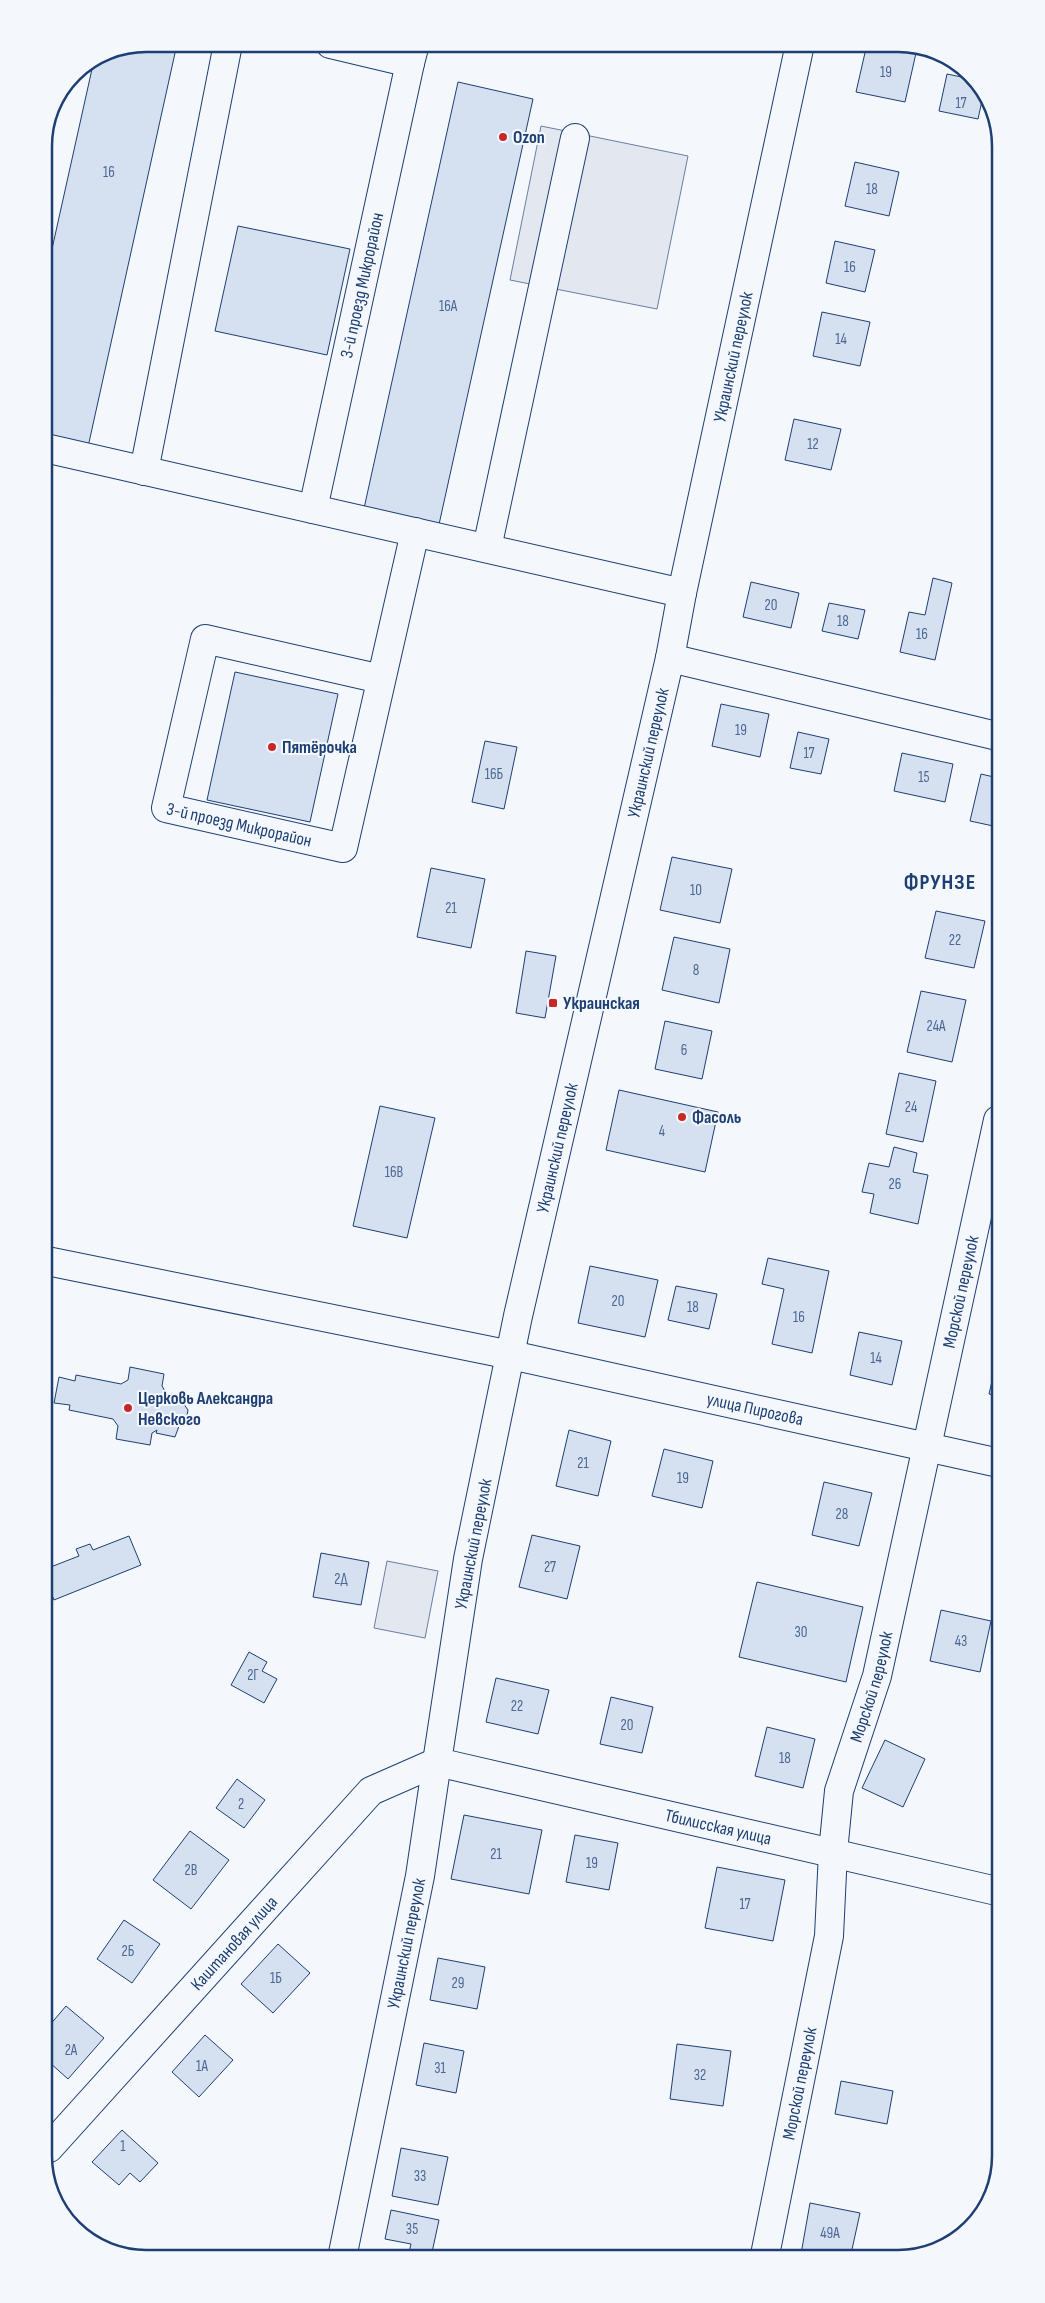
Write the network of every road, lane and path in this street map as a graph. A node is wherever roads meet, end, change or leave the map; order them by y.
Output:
1 (226, 53) edge
2 (798, 53) edge
3 (412, 54) edge
4 (575, 138) dead end
5 (53, 450) edge
6 (144, 471) junction
7 (313, 509) junction
8 (415, 532) junction
9 (487, 548) junction
10 (682, 593) junction
11 (670, 658) junction
12 (381, 679) junction
13 (992, 735) edge
14 (992, 1148) edge
15 (52, 1262) edge
16 (511, 1355) junction
17 (928, 1448) junction
18 (992, 1462) edge
19 (437, 1762) junction
20 (833, 1852) junction
21 (992, 1890) edge
22 (52, 2145) edge
23 (344, 2250) edge
24 (766, 2250) edge

1 - 6 street
2 - 10 street, Украинский переулок
3 - 7 street, 3-й проезд Микрорайон
4 - 9 street
5 - 6 street
6 - 7 street
7 - 8 street
8 - 9 street
8 - 12 street, 3-й проезд Микрорайон
9 - 10 street
10 - 11 street, Украинский переулок
11 - 13 street
11 - 16 street, Украинский переулок
12 - 12 street, 3-й проезд Микрорайон
14 - 17 street, Морской переулок
15 - 16 street, улица Пирогова
16 - 17 street, улица Пирогова
16 - 19 street, Украинский переулок
17 - 18 street, улица Пирогова
17 - 20 street, Морской переулок
19 - 20 street, Тбилисская улица
19 - 22 street, Каштановая улица
19 - 23 street, Украинский переулок
20 - 21 street, Тбилисская улица
20 - 24 street, Морской переулок

